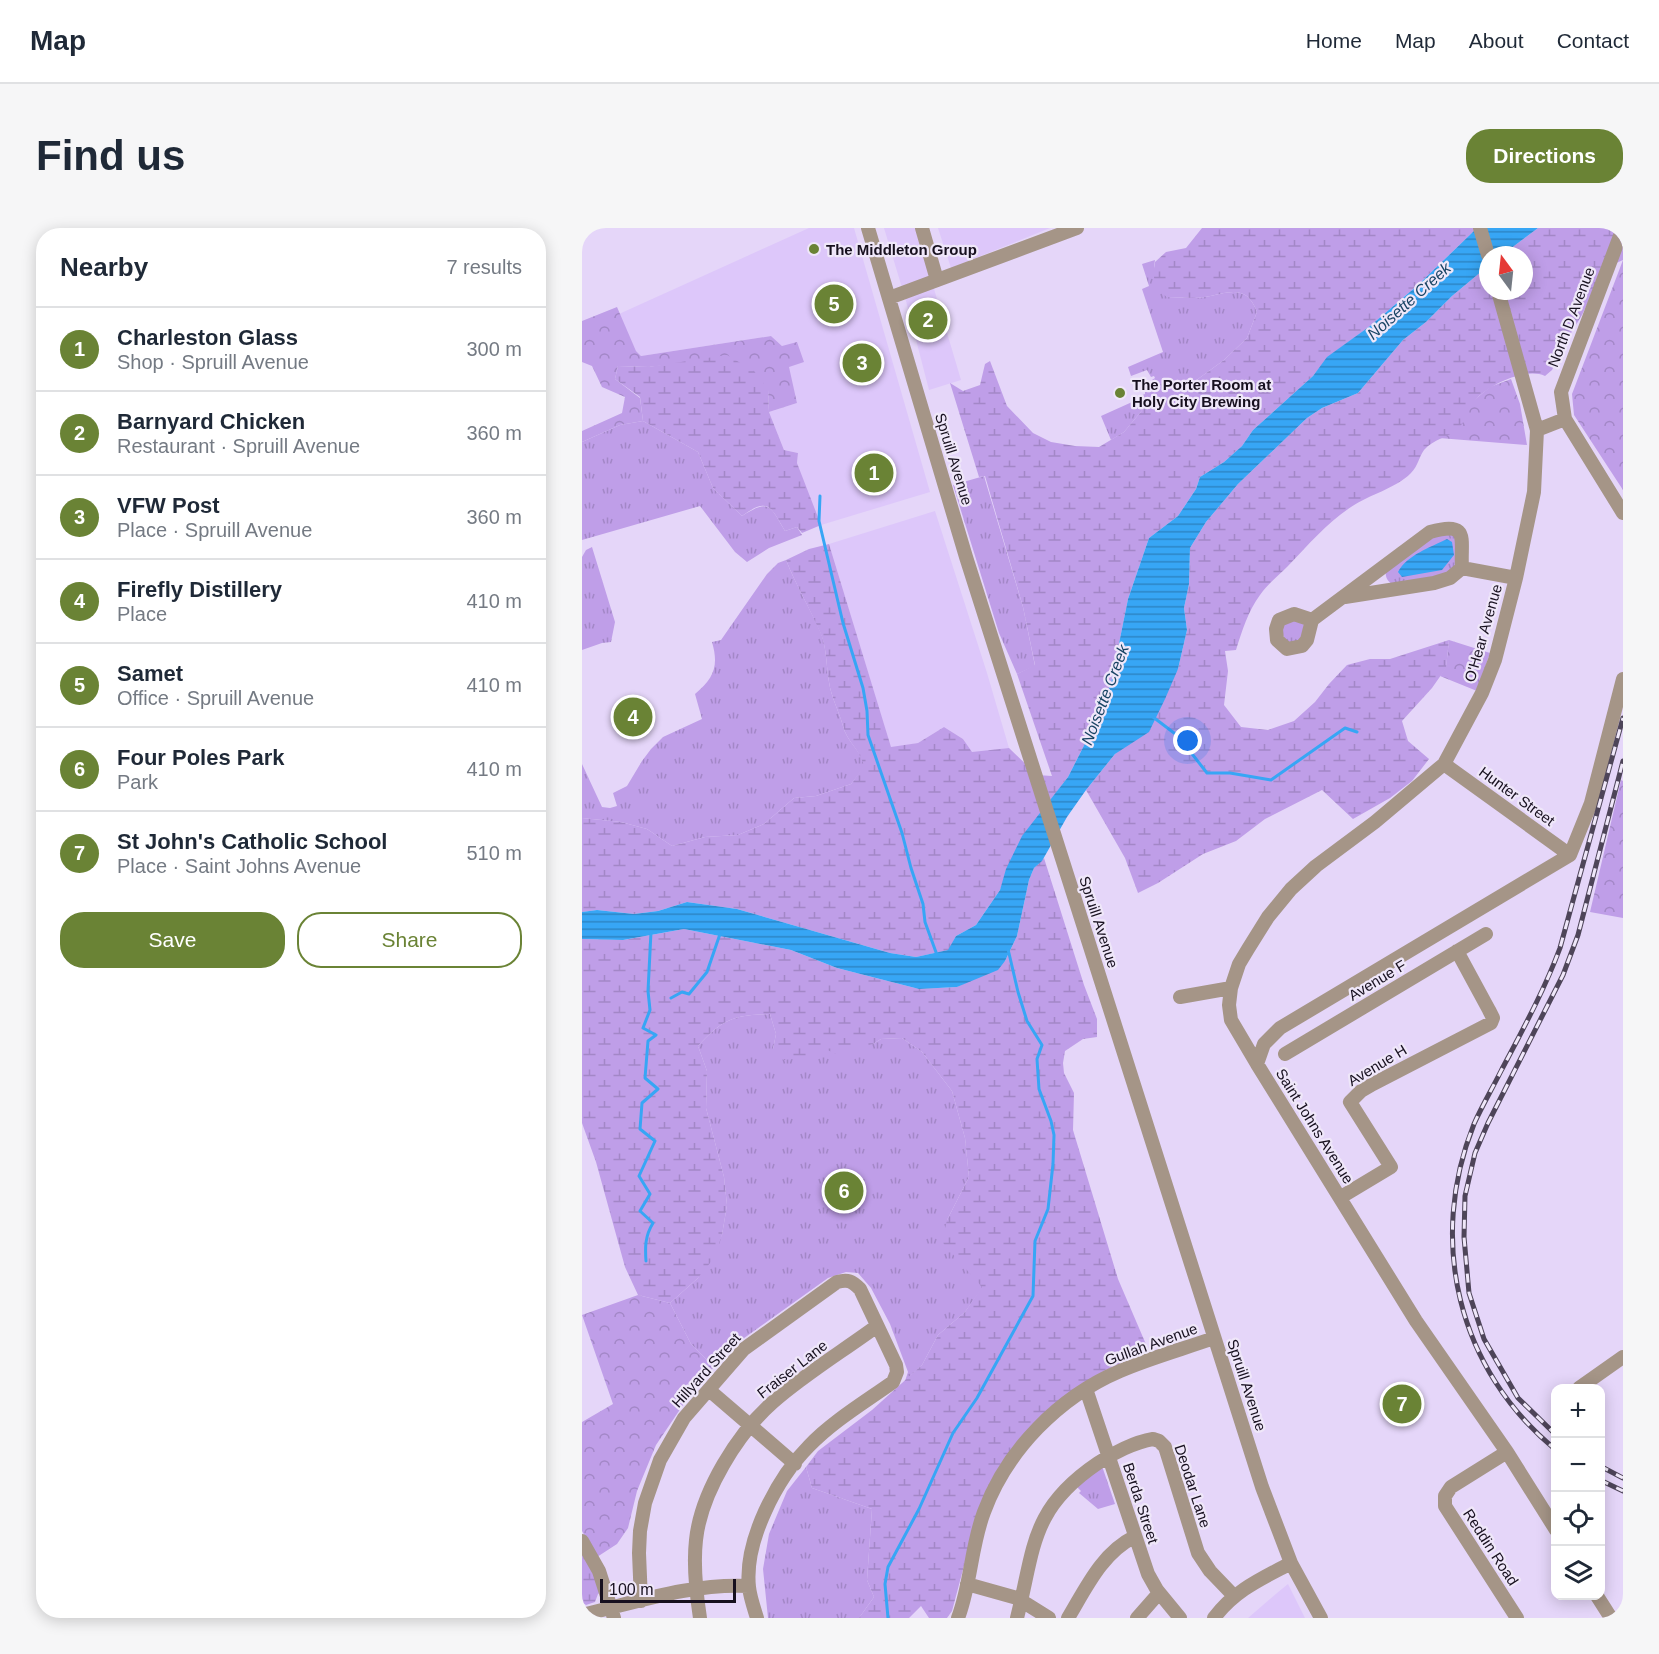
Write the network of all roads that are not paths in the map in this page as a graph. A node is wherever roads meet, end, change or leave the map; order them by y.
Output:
1 (868, 228) edge
2 (922, 228) edge
3 (1077, 228) edge
4 (1480, 228) edge
5 (1623, 228) edge
6 (1485, 246) edge
7 (937, 280) junction
8 (889, 298) junction
9 (1501, 300) edge
10 (1565, 419) junction
11 (1538, 430) junction
12 (1623, 513) edge
13 (1462, 568) junction
14 (1377, 570) junction
15 (1516, 578) junction
16 (1390, 590) junction
17 (1345, 597) junction
18 (1312, 620) dead end
19 (1623, 679) edge
20 (1444, 764) junction
21 (1570, 855) junction
22 (1486, 934) dead end
23 (1457, 951) junction
24 (1231, 988) junction
25 (1180, 997) dead end
26 (1285, 1054) dead end
27 (1257, 1064) junction
28 (1341, 1197) junction
29 (877, 1326) junction
30 (1215, 1338) junction
31 (1623, 1357) edge
32 (1586, 1384) edge
33 (1086, 1389) junction
34 (709, 1390) junction
35 (751, 1427) junction
36 (1507, 1452) junction
37 (1108, 1457) junction
38 (795, 1464) junction
39 (1551, 1522) edge
40 (1134, 1537) junction
41 (582, 1541) edge
42 (1291, 1563) junction
43 (967, 1584) junction
44 (749, 1586) junction
45 (695, 1589) junction
46 (1159, 1593) junction
47 (1234, 1596) junction
48 (641, 1600) junction
49 (1600, 1600) edge
50 (1021, 1601) junction
51 (612, 1613) edge
52 (582, 1616) edge
53 (699, 1618) edge
54 (757, 1618) edge
55 (958, 1618) edge
56 (1017, 1618) edge
57 (1049, 1618) edge
58 (1068, 1618) edge
59 (1137, 1618) edge
60 (1180, 1618) edge
61 (1214, 1618) edge
62 (1321, 1618) edge
63 (1517, 1618) edge
64 (1611, 1618) edge

1 - 8 street, Spruill Avenue
2 - 7 street
3 - 7 street
4 - 6 street
5 - 10 street, North D Avenue
7 - 8 street
8 - 30 street, Spruill Avenue
9 - 11 street, O'Hear Avenue
10 - 11 street
10 - 12 street
11 - 15 street, O'Hear Avenue
13 - 14 street
13 - 15 street
13 - 16 street
14 - 16 street
14 - 17 street
15 - 20 street, O'Hear Avenue
16 - 17 street
17 - 18 street
19 - 21 street
20 - 21 street, Hunter Street
20 - 24 street, O'Hear Avenue
21 - 27 street, Saint Johns Avenue
22 - 23 street, Avenue F
23 - 26 street, Avenue F
23 - 28 street, Avenue H
24 - 25 street
24 - 27 street, O'Hear Avenue
27 - 28 street, Saint Johns Avenue
28 - 36 street, Saint Johns Avenue
29 - 34 street, Hillyard Street
29 - 35 street, Fraiser Lane
29 - 38 street, Hillyard Street
30 - 33 street, Gullah Avenue
30 - 42 street, Spruill Avenue
31 - 32 street
33 - 37 street, Berda Street
33 - 43 street, Gullah Avenue
34 - 35 street
34 - 48 street, Hillyard Street
35 - 38 street
35 - 45 street, Fraiser Lane
36 - 39 street, Saint Johns Avenue
36 - 63 street, Reddin Road
37 - 40 street, Berda Street
37 - 47 street, Deodar Lane
37 - 50 street, Deodar Lane
38 - 44 street
40 - 46 street, Berda Street
40 - 58 street
41 - 51 street
42 - 47 street
42 - 62 street, Spruill Avenue
43 - 50 street
43 - 55 street, Gullah Avenue
44 - 45 street
44 - 54 street
45 - 48 street
45 - 53 street, Fraiser Lane
46 - 59 street
46 - 60 street, Berda Street
47 - 61 street
48 - 51 street
49 - 64 street
50 - 56 street, Deodar Lane
50 - 57 street
51 - 52 street

